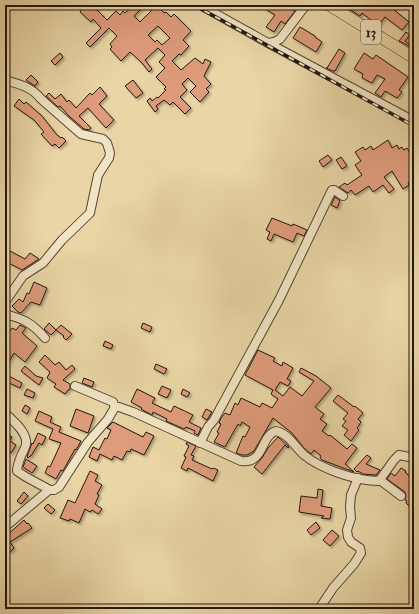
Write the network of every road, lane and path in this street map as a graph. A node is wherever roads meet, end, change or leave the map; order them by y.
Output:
1 (200, 5) edge
2 (306, 5) edge
3 (328, 5) edge
4 (268, 43) junction
5 (414, 58) edge
6 (5, 80) edge
7 (414, 121) edge
8 (343, 196) dead end
9 (5, 302) edge
10 (5, 314) edge
11 (45, 338) dead end
12 (75, 386) dead end
13 (115, 407) junction
14 (5, 413) edge
15 (200, 442) junction
16 (414, 458) edge
17 (358, 478) junction
18 (380, 480) junction
19 (49, 490) junction
20 (401, 496) dead end
21 (5, 526) edge
22 (319, 609) edge

1 - 4 street
2 - 4 street
3 - 5 highway, 13
4 - 7 street
6 - 9 street
8 - 15 street
10 - 11 street
12 - 13 street
13 - 15 street
13 - 19 street
14 - 19 street
15 - 17 street
16 - 18 street
17 - 18 street
17 - 22 street
18 - 20 street
19 - 21 street

